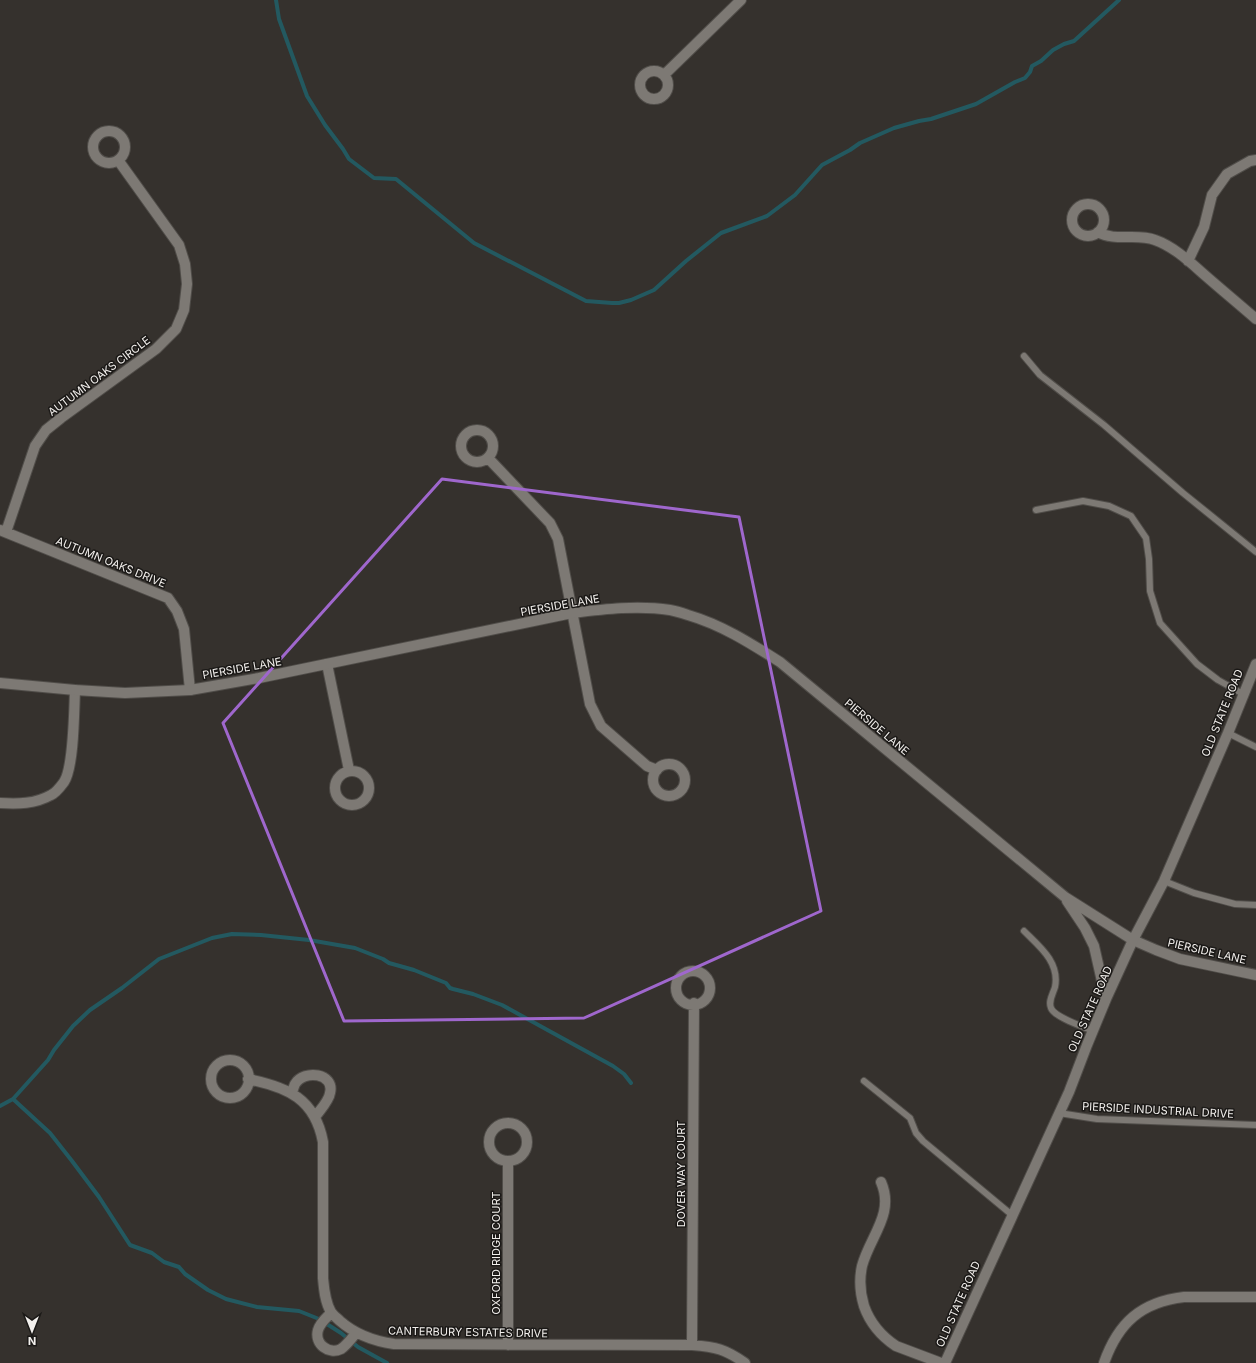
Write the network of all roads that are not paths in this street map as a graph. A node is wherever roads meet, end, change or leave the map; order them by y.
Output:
1 (741, 0) edge
2 (664, 75) dead end
3 (118, 160) dead end
4 (1256, 160) edge
5 (1098, 232) dead end
6 (1188, 261) junction
7 (1256, 320) edge
8 (1024, 356) dead end
9 (488, 458) dead end
10 (1036, 510) dead end
11 (3, 531) edge
12 (1256, 552) edge
13 (572, 613) junction
14 (327, 664) junction
15 (1256, 664) edge
16 (0, 683) edge
17 (75, 690) junction
18 (190, 690) junction
19 (1243, 694) junction
20 (1228, 734) junction
21 (1256, 747) edge
22 (349, 770) dead end
23 (657, 770) dead end
24 (0, 804) edge
25 (1164, 882) junction
26 (1065, 897) junction
27 (1256, 904) edge
28 (1024, 931) dead end
29 (1134, 940) junction
30 (1256, 975) edge
31 (1106, 999) junction
32 (694, 1004) dead end
33 (1093, 1031) junction
34 (248, 1079) dead end
35 (864, 1081) dead end
36 (292, 1092) junction
37 (1059, 1113) junction
38 (315, 1117) junction
39 (1256, 1125) edge
40 (508, 1161) dead end
41 (880, 1182) dead end
42 (1012, 1215) junction
43 (1256, 1297) edge
44 (331, 1313) junction
45 (356, 1333) junction
46 (508, 1345) junction
47 (692, 1345) junction
48 (745, 1363) edge
49 (941, 1363) edge
50 (945, 1363) edge
51 (1104, 1363) edge

1 - 2 street
3 - 11 street, AUTUMN OAKS CIRCLE
4 - 6 street
5 - 6 street
6 - 7 street
8 - 12 lane
9 - 13 street
10 - 19 lane
11 - 18 street, AUTUMN OAKS DRIVE
13 - 14 street, PIERSIDE LANE
13 - 23 street
13 - 26 street, PIERSIDE LANE
14 - 18 street, PIERSIDE LANE
14 - 22 street
15 - 19 street, OLD STATE ROAD
16 - 17 street, PIERSIDE LANE
17 - 18 street, PIERSIDE LANE
17 - 24 street
19 - 20 street, OLD STATE ROAD
20 - 21 lane
20 - 25 street, OLD STATE ROAD
25 - 27 lane
25 - 29 street, OLD STATE ROAD
26 - 29 street, PIERSIDE LANE
26 - 31 street
28 - 33 lane
29 - 30 street, PIERSIDE LANE
29 - 31 street, OLD STATE ROAD
31 - 33 street, OLD STATE ROAD
32 - 47 street, DOVER WAY COURT
33 - 37 street, OLD STATE ROAD
34 - 36 street
35 - 42 lane
36 - 38 street
36 - 38 street
37 - 39 lane, PIERSIDE INDUSTRIAL DRIVE
37 - 42 street, OLD STATE ROAD
38 - 44 street
40 - 46 street, OXFORD RIDGE COURT
41 - 49 street
42 - 50 street, OLD STATE ROAD
43 - 51 street
44 - 45 street, CANTERBURY ESTATES DRIVE
44 - 45 street
45 - 46 street, CANTERBURY ESTATES DRIVE
46 - 47 street, CANTERBURY ESTATES DRIVE
47 - 48 street, CANTERBURY ESTATES DRIVE

